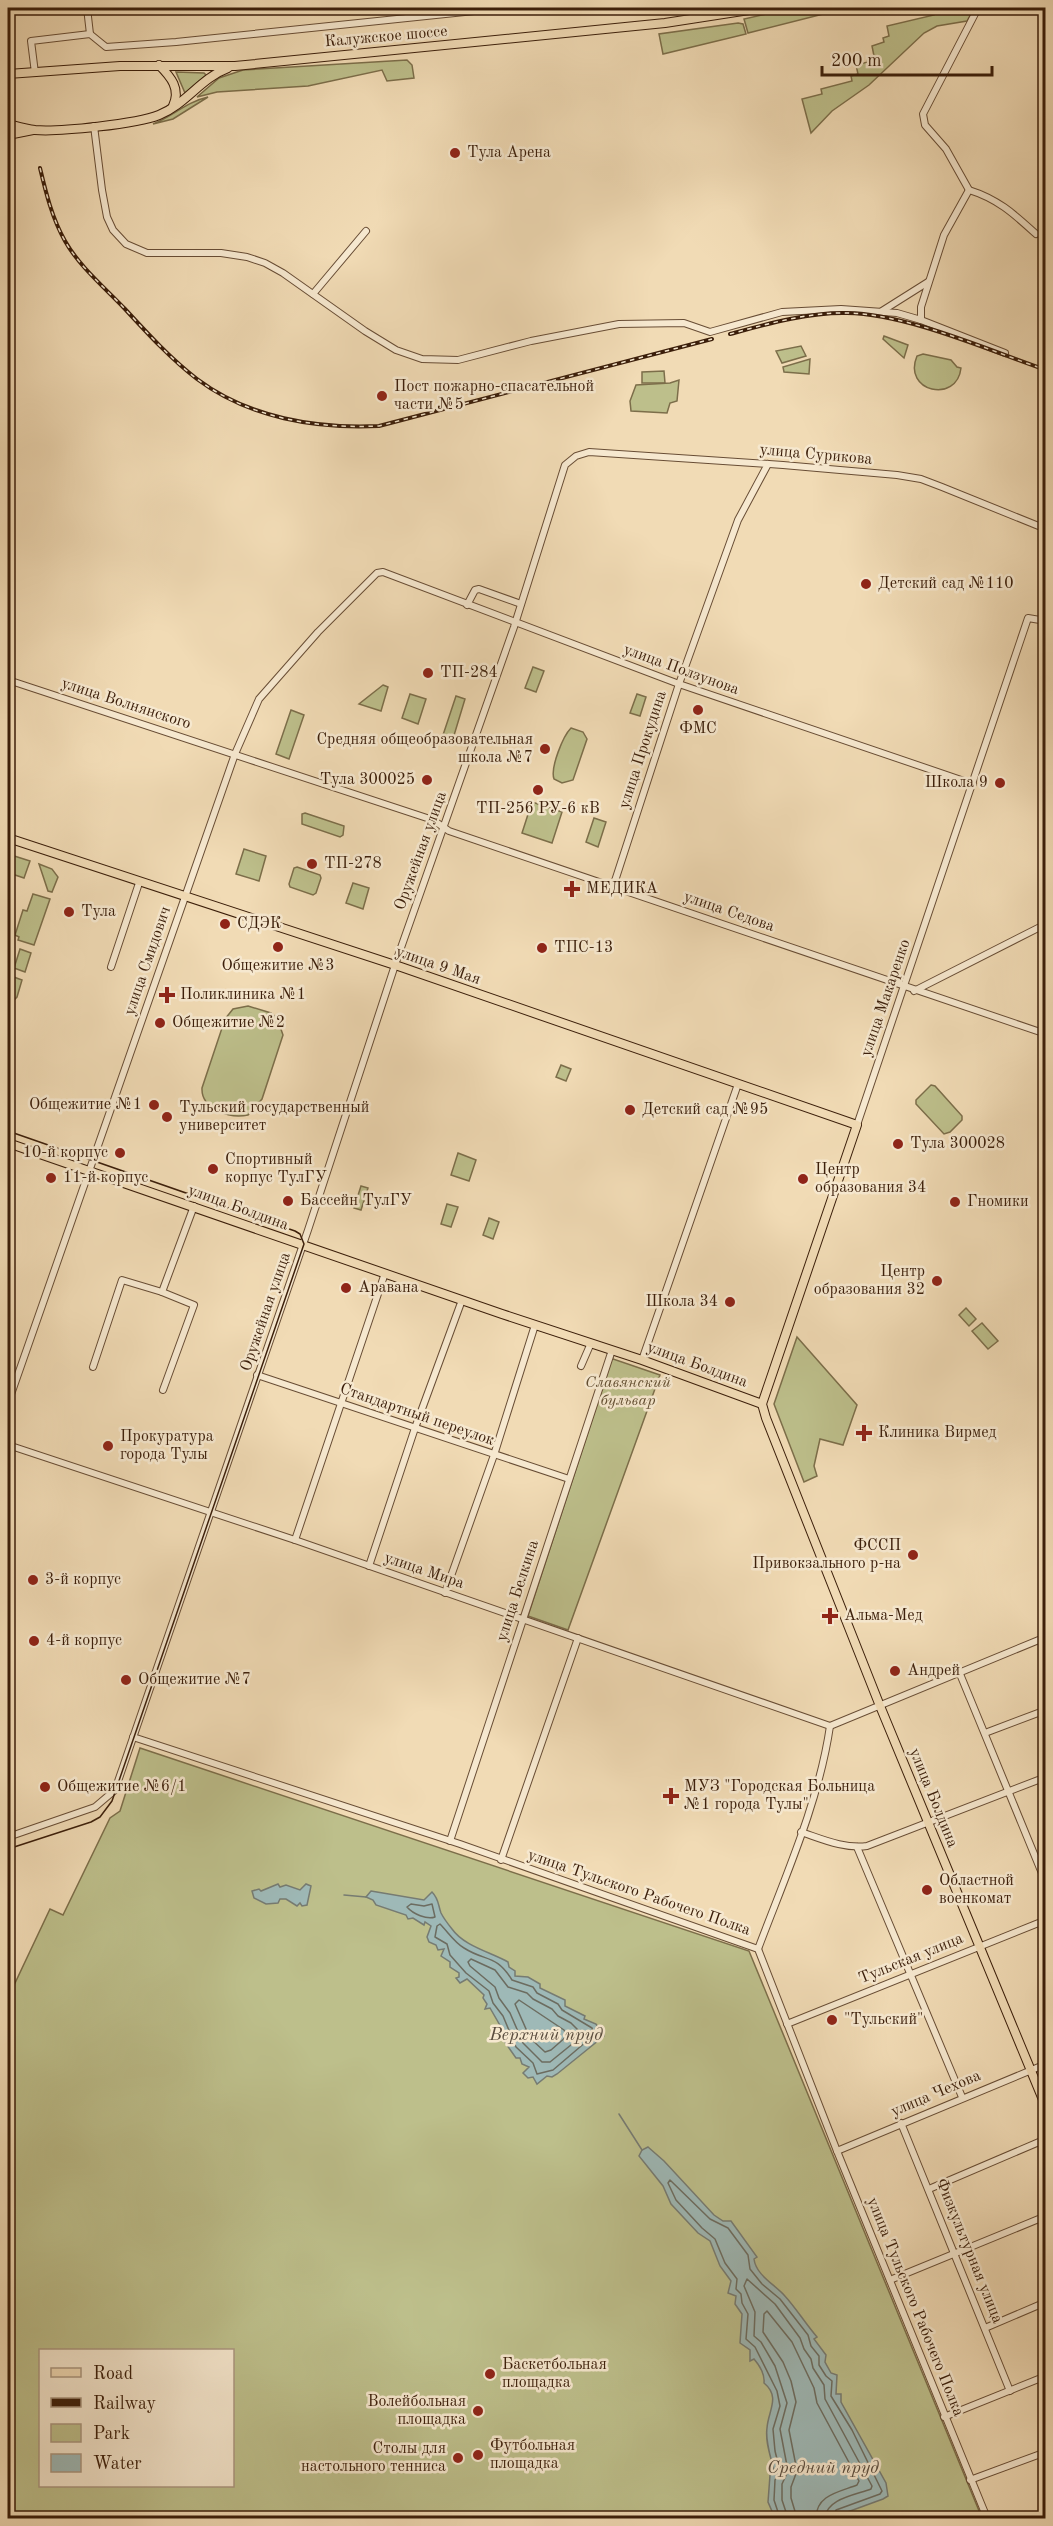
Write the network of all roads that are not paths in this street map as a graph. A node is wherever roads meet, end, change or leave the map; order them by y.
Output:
1 (87, 8) edge
2 (503, 8) edge
3 (762, 8) edge
4 (978, 8) edge
5 (90, 34) junction
6 (159, 65) junction
7 (235, 66) junction
8 (35, 73) junction
9 (10, 76) edge
10 (172, 107) junction
11 (8, 124) edge
12 (94, 126) junction
13 (36, 130) junction
14 (8, 135) edge
15 (969, 190) junction
16 (366, 231) dead end
17 (1036, 234) dead end
18 (929, 281) junction
19 (313, 294) junction
20 (882, 311) junction
21 (921, 320) junction
22 (1005, 353) dead end
23 (576, 456) joint
24 (768, 464) junction
25 (1046, 529) edge
26 (383, 572) joint
27 (521, 604) junction
28 (467, 605) junction
29 (1046, 621) edge
30 (515, 624) junction
31 (8, 680) edge
32 (679, 684) junction
33 (236, 754) junction
34 (972, 784) junction
35 (444, 828) junction
36 (8, 838) edge
37 (140, 883) junction
38 (612, 887) junction
39 (184, 897) junction
40 (1046, 924) edge
41 (395, 966) junction
42 (111, 967) dead end
43 (905, 988) junction
44 (914, 991) junction
45 (1046, 1034) edge
46 (738, 1084) junction
47 (857, 1125) junction
48 (8, 1143) edge
49 (89, 1171) junction
50 (194, 1206) junction
51 (303, 1245) junction
52 (385, 1273) junction
53 (162, 1292) junction
54 (462, 1300) junction
55 (535, 1325) junction
56 (591, 1343) junction
57 (612, 1350) junction
58 (642, 1360) junction
59 (581, 1366) dead end
60 (93, 1367) dead end
61 (257, 1375) junction
62 (163, 1390) dead end
63 (8, 1403) edge
64 (340, 1403) junction
65 (762, 1404) junction
66 (416, 1428) junction
67 (8, 1445) edge
68 (494, 1455) junction
69 (568, 1479) junction
70 (210, 1514) junction
71 (294, 1540) junction
72 (369, 1566) junction
73 (445, 1593) junction
74 (524, 1619) junction
75 (1046, 1637) edge
76 (578, 1638) junction
77 (960, 1674) junction
78 (880, 1706) junction
79 (1046, 1710) edge
80 (830, 1726) junction
81 (985, 1733) junction
82 (133, 1737) junction
83 (1046, 1777) edge
84 (1009, 1791) junction
85 (928, 1821) junction
86 (801, 1832) junction
87 (8, 1837) edge
88 (450, 1841) junction
89 (857, 1847) junction
90 (501, 1860) junction
91 (1046, 1883) edge
92 (1046, 1920) edge
93 (979, 1946) junction
94 (758, 1949) junction
95 (910, 1973) junction
96 (787, 2024) junction
97 (1046, 2064) edge
98 (1030, 2070) junction
99 (962, 2097) junction
100 (1046, 2107) edge
101 (901, 2123) junction
102 (1046, 2139) edge
103 (837, 2151) junction
104 (928, 2189) junction
105 (1046, 2216) edge
106 (956, 2254) junction
107 (890, 2280) junction
108 (1046, 2302) edge
109 (986, 2328) junction
110 (1046, 2376) edge
111 (1010, 2391) junction
112 (944, 2417) junction
113 (1046, 2452) edge
114 (970, 2480) junction
115 (987, 2518) edge

1 - 5 street
2 - 5 street
3 - 7 main road, Калужское шоссе
4 - 15 street
5 - 8 street
6 - 7 main road, Калужское шоссе
6 - 8 main road, Калужское шоссе
6 - 10 main road
7 - 10 main road, Калужское шоссе
8 - 9 main road, Калужское шоссе
10 - 12 main road, Калужское шоссе
11 - 13 main road, Калужское шоссе
12 - 13 main road, Калужское шоссе
12 - 19 street
13 - 14 main road
15 - 17 street
15 - 18 street
16 - 19 street
18 - 20 street
18 - 21 street
19 - 20 street
20 - 21 street
21 - 22 street
23 - 24 street, улица Сурикова
23 - 27 street, Оружейная улица
24 - 25 street, улица Сурикова
24 - 32 street, улица Прокудина
26 - 28 street, улица Ползунова
26 - 33 street, улица Смидович
27 - 28 street
27 - 30 street, Оружейная улица
28 - 30 street, улица Ползунова
29 - 34 street, улица Макаренко
30 - 32 street, улица Ползунова
30 - 35 street, Оружейная улица
31 - 33 street, улица Волнянского
32 - 34 street, улица Ползунова
32 - 38 street, улица Прокудина
33 - 35 street, улица Седова
33 - 39 street, улица Смидович
34 - 43 street, улица Макаренко
35 - 38 street, улица Седова
35 - 41 street, Оружейная улица
36 - 37 main road, улица 9 Мая
37 - 39 main road, улица 9 Мая
37 - 42 street
38 - 43 street, улица Седова
39 - 41 main road, улица 9 Мая
39 - 49 street, улица Смидович
40 - 44 street, улица Макаренко
41 - 46 main road, улица 9 Мая
41 - 51 street, Оружейная улица
43 - 44 street, улица Седова
43 - 47 street, улица Макаренко
44 - 45 street, улица Седова
46 - 47 main road, улица 9 Мая
46 - 58 street
47 - 65 main road, улица Макаренко
48 - 49 main road, улица Болдина
49 - 50 main road, улица Болдина
49 - 63 street, улица Смидович
50 - 51 main road, улица Болдина
50 - 53 street
51 - 52 main road, улица Болдина
51 - 61 street, Оружейная улица
52 - 54 main road, улица Болдина
52 - 64 street
53 - 60 street
53 - 62 street
54 - 55 main road, улица Болдина
54 - 66 street
55 - 56 main road, улица Болдина
55 - 68 street
56 - 57 main road, улица Болдина
56 - 59 street
57 - 58 main road, улица Болдина
57 - 69 street, улица Белкина
58 - 65 main road, улица Болдина
61 - 64 street, Стандартный переулок
61 - 70 street, Оружейная улица
64 - 66 street, Стандартный переулок
64 - 71 street
65 - 78 main road, улица Болдина
66 - 68 street, Стандартный переулок
66 - 72 street
67 - 70 street, улица Мира
68 - 69 street, Стандартный переулок
68 - 73 street
69 - 74 street, улица Белкина
70 - 71 street, улица Мира
70 - 82 street, Оружейная улица
71 - 72 street, улица Мира
72 - 73 street, улица Мира
73 - 74 street, улица Мира
74 - 76 street, улица Мира
74 - 88 street, улица Белкина
75 - 77 street
76 - 80 street, улица Мира
76 - 90 street
77 - 78 street
77 - 81 street
78 - 80 street
78 - 85 main road, улица Болдина
79 - 81 street
80 - 86 street
81 - 84 street
82 - 87 street, Оружейная улица
82 - 88 street, улица Тульского Рабочего Полка
83 - 84 street
84 - 85 street
84 - 91 street
85 - 89 street
85 - 93 main road, улица Болдина
86 - 89 street
86 - 94 street
88 - 90 street, улица Тульского Рабочего Полка
89 - 95 street
90 - 94 street, улица Тульского Рабочего Полка
92 - 93 street, Тульская улица
93 - 95 street, Тульская улица
93 - 98 main road, улица Болдина
94 - 96 street, улица Тульского Рабочего Полка
95 - 96 street, Тульская улица
95 - 99 street
96 - 103 street, улица Тульского Рабочего Полка
97 - 98 street, улица Чехова
98 - 99 street, улица Чехова
98 - 100 main road, улица Болдина
99 - 101 street, улица Чехова
101 - 103 street, улица Чехова
101 - 104 street, Физкультурная улица
102 - 104 street
103 - 107 street, улица Тульского Рабочего Полка
104 - 106 street, Физкультурная улица
105 - 106 street
106 - 107 street
106 - 109 street, Физкультурная улица
107 - 112 street, улица Тульского Рабочего Полка
108 - 109 street
109 - 111 street, Физкультурная улица
110 - 111 street
111 - 112 street
112 - 114 street, улица Тульского Рабочего Полка
113 - 114 street
114 - 115 street, улица Тульского Рабочего Полка

